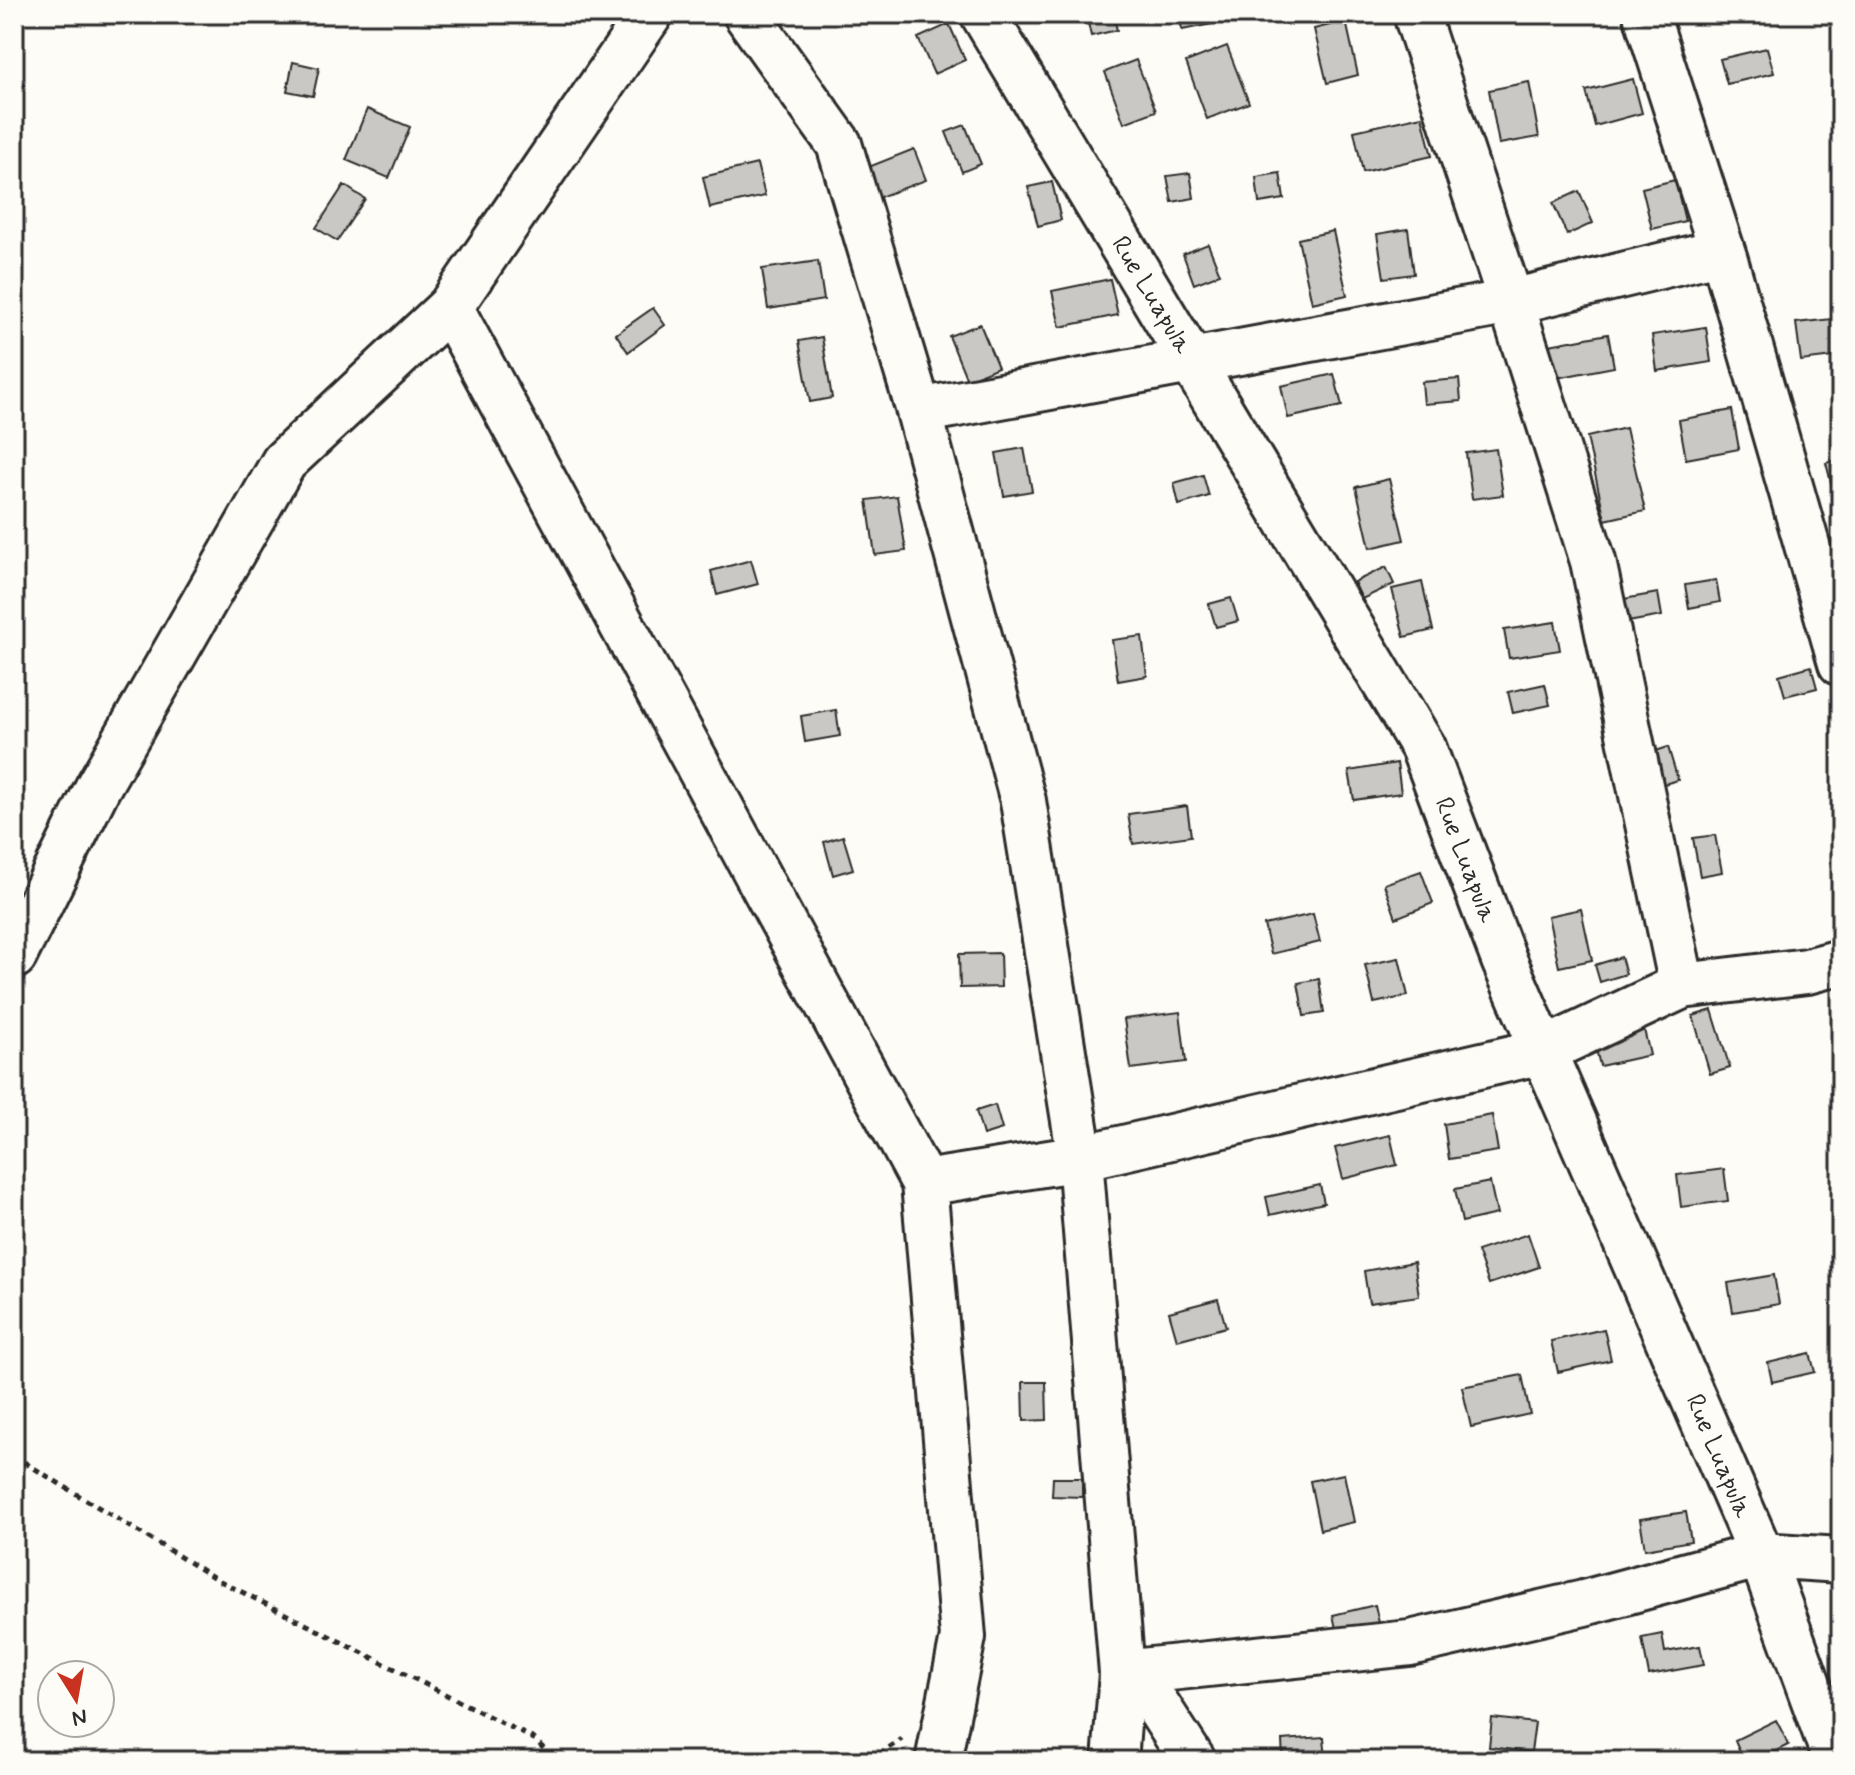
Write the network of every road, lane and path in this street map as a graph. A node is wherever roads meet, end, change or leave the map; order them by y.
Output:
1 (650, 14) edge
2 (746, 14) edge
3 (983, 14) edge
4 (1416, 14) edge
5 (1646, 14) edge
6 (1722, 251) junction
7 (1511, 302) junction
8 (450, 307) junction
9 (1191, 362) junction
10 (919, 411) junction
11 (1841, 663) edge
12 (14, 956) edge
13 (1841, 962) edge
14 (1682, 986) junction
15 (1543, 1051) junction
16 (1080, 1158) junction
17 (924, 1183) junction
18 (14, 1456) edge
19 (1761, 1555) junction
20 (1841, 1560) edge
21 (1122, 1673) junction
22 (556, 1761) edge
23 (938, 1761) edge
24 (1115, 1761) edge
25 (1193, 1761) edge
26 (1836, 1761) edge

1 - 8 street
2 - 10 street
3 - 9 street, Rue Luapula
4 - 7 street
5 - 6 street
6 - 7 street
6 - 11 street
7 - 9 street
7 - 14 street
8 - 12 street
8 - 17 street
9 - 10 street
9 - 15 street, Rue Luapula
10 - 16 street
13 - 14 street
14 - 15 street
15 - 16 street
15 - 19 street, Rue Luapula
16 - 17 street
16 - 21 street
17 - 23 street
18 - 22 path
19 - 20 street
19 - 21 street
19 - 26 street, Rue Luapula
21 - 24 street
21 - 25 street

